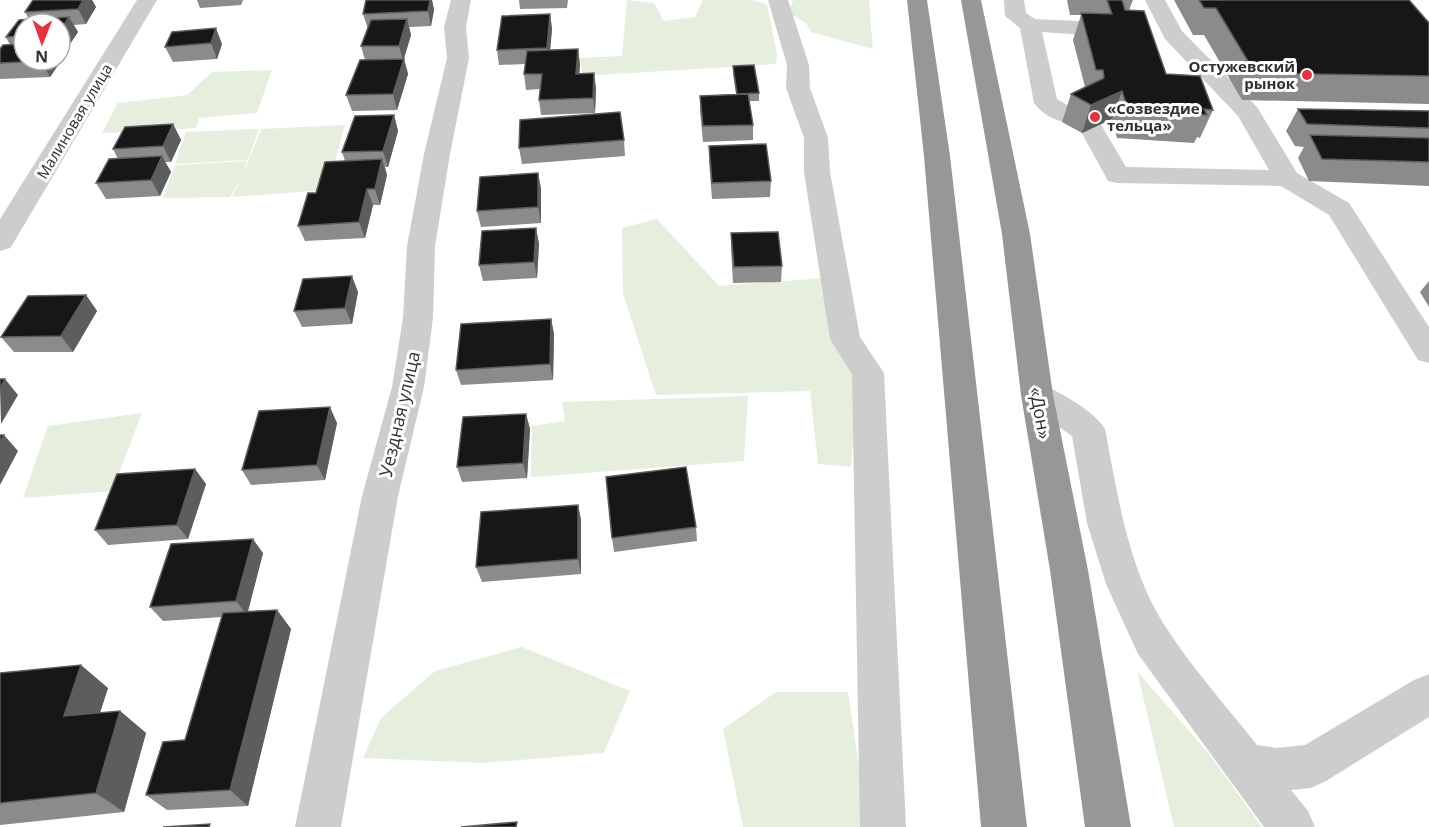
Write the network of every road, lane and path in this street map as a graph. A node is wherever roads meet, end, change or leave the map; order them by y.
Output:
1 (147, 0) edge
2 (461, 0) edge
3 (777, 0) edge
4 (917, 0) edge
5 (971, 0) edge
6 (1014, 0) edge
7 (1155, 0) edge
8 (1030, 25) junction
9 (1113, 30) edge
10 (1149, 33) edge
11 (1173, 34) junction
12 (1287, 178) junction
13 (0, 243) edge
14 (1429, 352) edge
15 (1037, 395) junction
16 (1429, 694) edge
17 (1243, 764) junction
18 (318, 827) edge
19 (883, 827) edge
20 (1004, 827) edge
21 (1108, 827) edge
22 (1292, 827) edge

1 - 13 street, Малиновая улица
2 - 18 street, Уездная улица
3 - 19 street
4 - 20 highway
5 - 15 highway, «Дон»
6 - 8 street
7 - 11 street
8 - 9 street
8 - 12 street
10 - 11 street
11 - 12 street
12 - 14 street
15 - 17 street
15 - 21 highway, «Дон»
16 - 17 street
17 - 22 street

